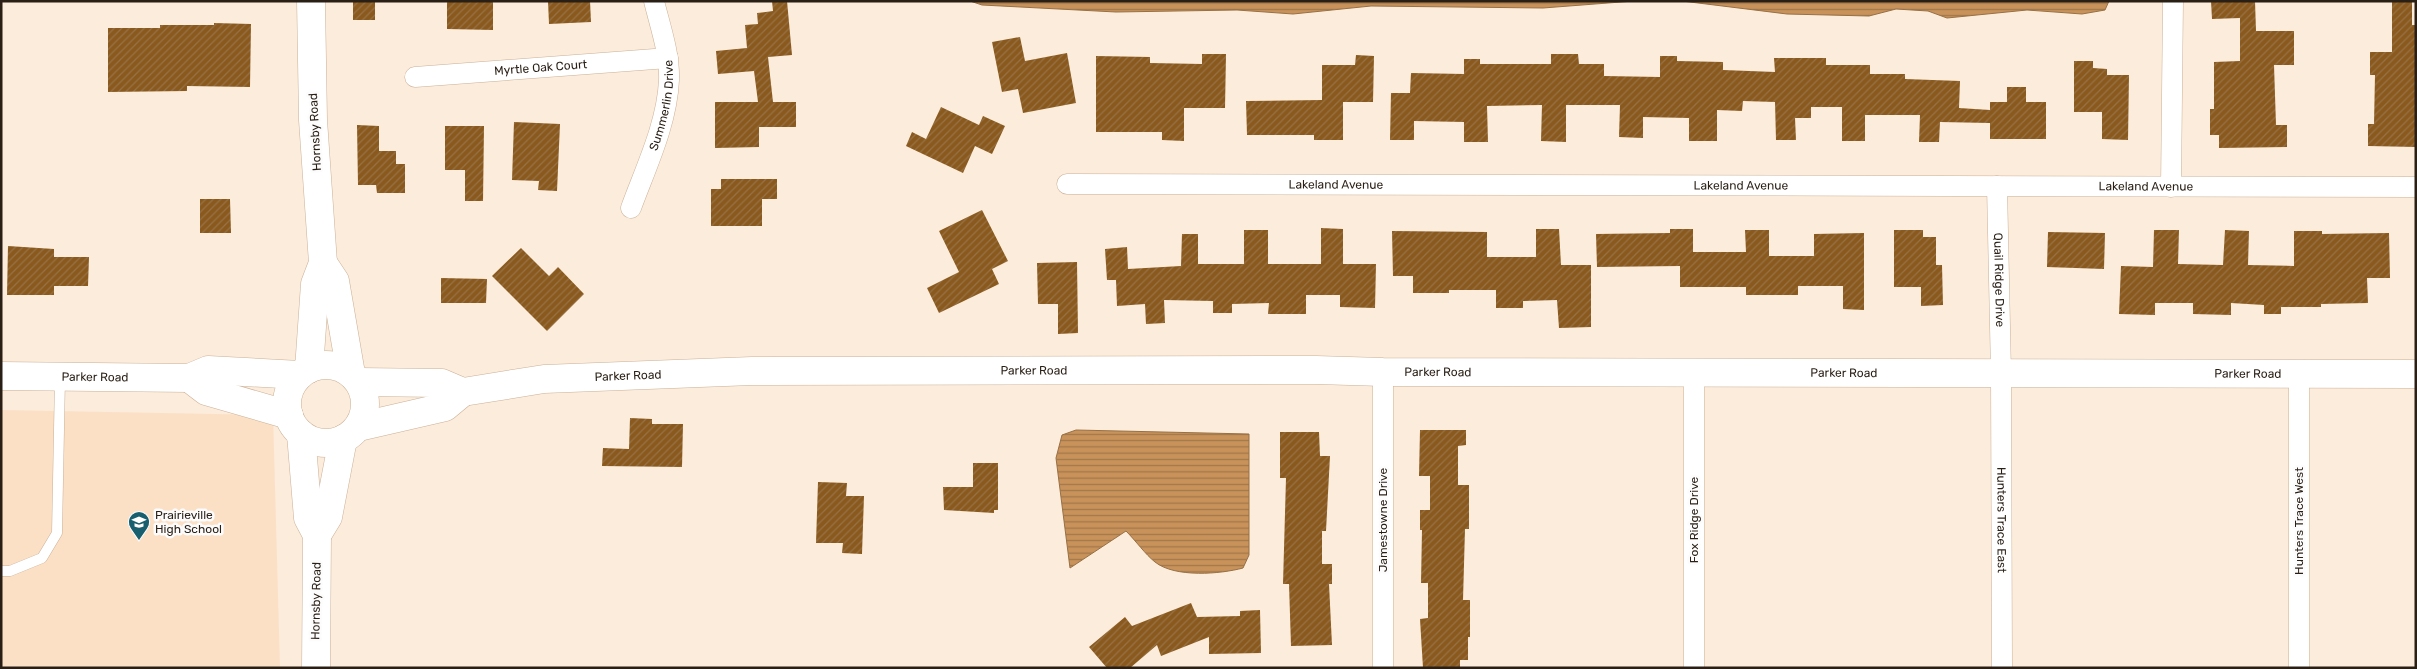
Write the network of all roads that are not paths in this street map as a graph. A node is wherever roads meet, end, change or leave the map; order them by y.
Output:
1 (311, 1) edge
2 (654, 1) edge
3 (2173, 1) edge
4 (668, 58) junction
5 (414, 77) dead end
6 (1067, 184) dead end
7 (1997, 186) junction
8 (2171, 187) junction
9 (2416, 188) edge
10 (631, 208) dead end
11 (323, 263) junction
12 (304, 372) junction
13 (1384, 372) junction
14 (1694, 373) junction
15 (2001, 373) junction
16 (2299, 374) junction
17 (2416, 374) edge
18 (1, 376) edge
19 (60, 377) junction
20 (189, 378) junction
21 (355, 378) junction
22 (463, 392) junction
23 (295, 424) junction
24 (350, 433) junction
25 (317, 535) junction
26 (1, 571) edge
27 (316, 668) edge
28 (1383, 668) edge
29 (1694, 668) edge
30 (2002, 668) edge
31 (2299, 668) edge

1 - 11 street, Hornsby Road
2 - 4 street, Summerlin Drive
3 - 8 street
4 - 5 street, Myrtle Oak Court
4 - 10 street, Summerlin Drive
6 - 7 street, Lakeland Avenue
7 - 8 street, Lakeland Avenue
7 - 15 street, Quail Ridge Drive
8 - 9 street, Lakeland Avenue
11 - 12 street, Hornsby Road
11 - 21 street, Hornsby Road
12 - 20 street, Parker Road
12 - 21 street
12 - 23 street
13 - 14 street, Parker Road
13 - 22 street, Parker Road
13 - 28 street, Jamestowne Drive
14 - 15 street, Parker Road
14 - 29 street, Fox Ridge Drive
15 - 16 street, Parker Road
15 - 30 street, Hunters Trace East
16 - 17 street, Parker Road
16 - 31 street, Hunters Trace West
18 - 19 street, Parker Road
19 - 20 street, Parker Road
19 - 26 lane
20 - 23 street
21 - 22 street, Parker Road
21 - 24 street
22 - 24 street, Parker Road
23 - 24 street
23 - 25 street, Hornsby Road
24 - 25 street, Hornsby Road
25 - 27 street, Hornsby Road

